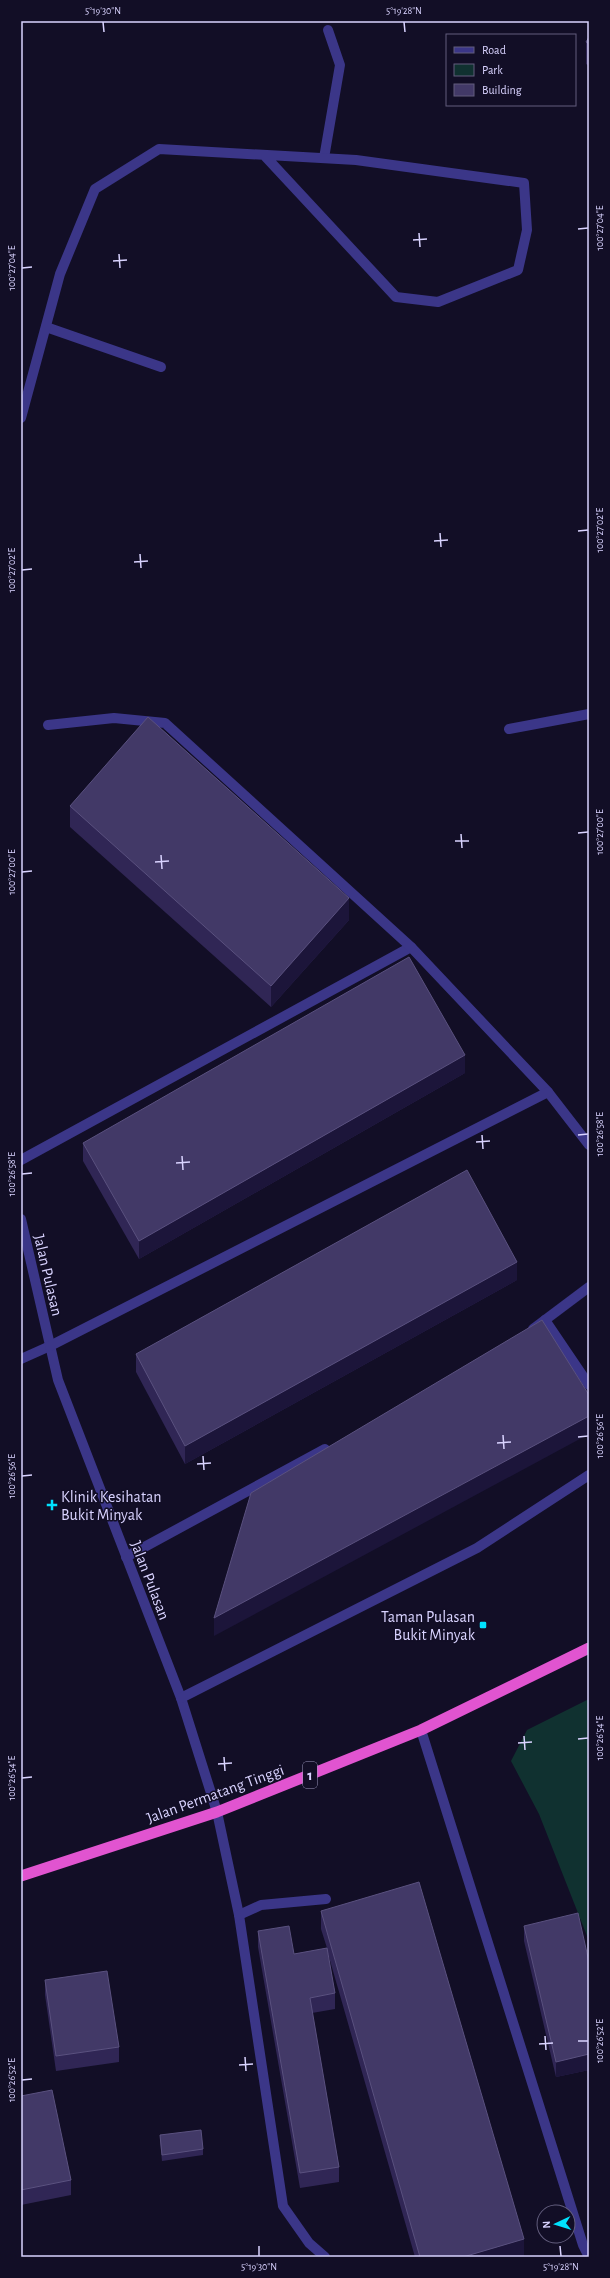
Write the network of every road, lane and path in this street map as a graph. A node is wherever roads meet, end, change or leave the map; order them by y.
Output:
1 (328, 30) dead end
2 (264, 155) junction
3 (324, 158) junction
4 (46, 327) junction
5 (161, 367) dead end
6 (21, 418) edge
7 (589, 714) edge
8 (48, 725) dead end
9 (509, 729) dead end
10 (411, 947) junction
11 (548, 1092) junction
12 (589, 1145) edge
13 (21, 1160) edge
14 (21, 1219) edge
15 (589, 1287) edge
16 (545, 1320) junction
17 (526, 1334) edge
18 (50, 1346) junction
19 (21, 1359) edge
20 (589, 1385) edge
21 (335, 1444) edge
22 (589, 1475) edge
23 (126, 1557) junction
24 (589, 1648) edge
25 (181, 1698) junction
26 (420, 1730) junction
27 (217, 1812) junction
28 (21, 1876) edge
29 (326, 1899) dead end
30 (239, 1915) junction
31 (589, 2256) edge
32 (325, 2257) edge

1 - 3 street
2 - 3 street
2 - 3 street
2 - 4 street
4 - 5 street
4 - 6 street
7 - 9 street
8 - 10 street
10 - 11 street
10 - 13 street
11 - 12 street
11 - 18 street
14 - 18 street, Jalan Pulasan
15 - 16 street
16 - 17 street
16 - 20 street
18 - 19 street
18 - 23 street, Jalan Pulasan
21 - 23 street
22 - 25 street
23 - 25 street, Jalan Pulasan
24 - 26 highway, Jalan Permatang Tinggi / 1
25 - 27 street, Jalan Pulasan
26 - 27 highway, Jalan Permatang Tinggi / 1
26 - 31 street
27 - 28 highway, Jalan Permatang Tinggi / 1
27 - 30 street, Jalan Pulasan
29 - 30 street
30 - 32 street, Jalan Pulasan

